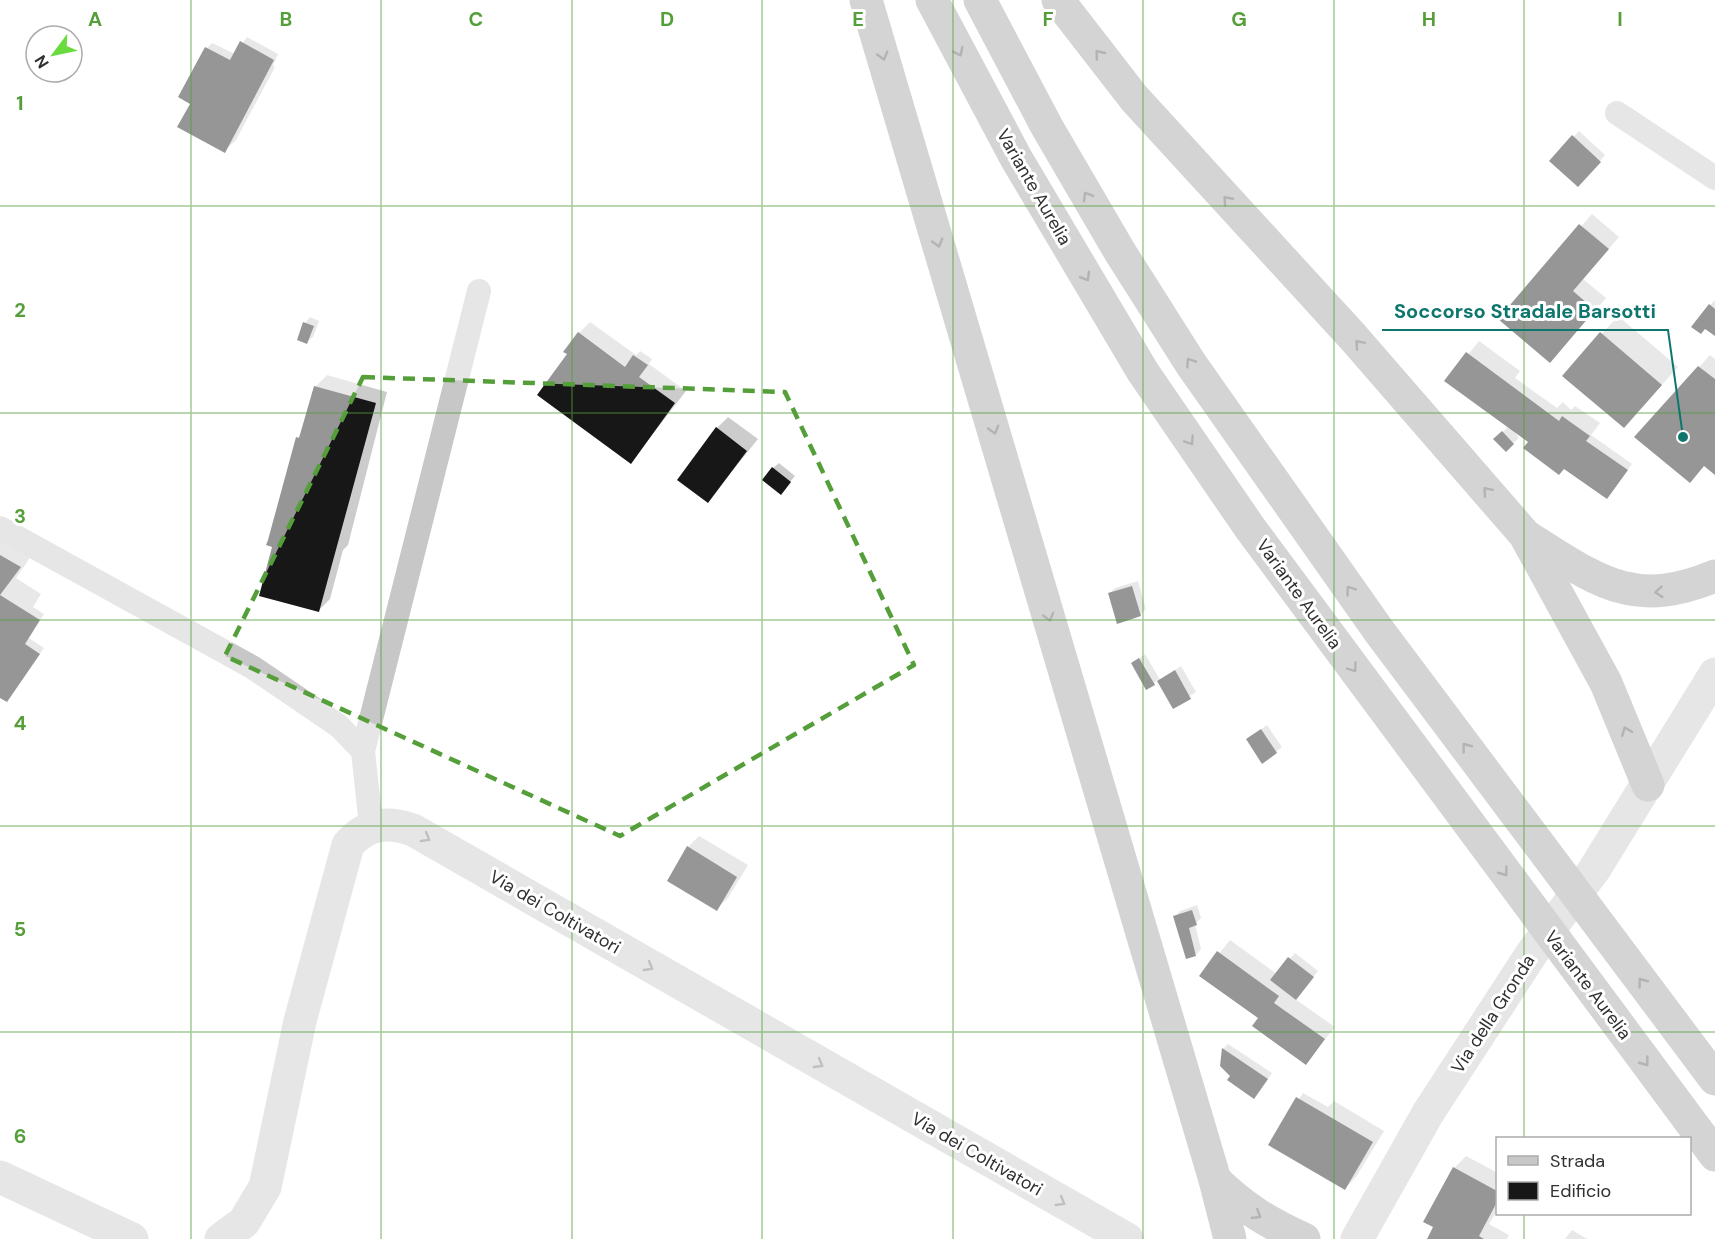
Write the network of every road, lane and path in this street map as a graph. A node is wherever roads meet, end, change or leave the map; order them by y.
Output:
1 (866, 0) edge
2 (932, 0) edge
3 (980, 0) edge
4 (1058, 0) edge
5 (1617, 113) dead end
6 (1715, 178) edge
7 (479, 291) dead end
8 (0, 528) edge
9 (1525, 535) junction
10 (1715, 576) edge
11 (1715, 674) edge
12 (363, 751) junction
13 (1648, 785) junction
14 (371, 826) junction
15 (1715, 1079) edge
16 (1715, 1155) edge
17 (0, 1177) edge
18 (1215, 1180) junction
19 (132, 1239) edge
20 (221, 1239) edge
21 (1127, 1239) edge
22 (1230, 1239) edge
23 (1304, 1239) edge
24 (1358, 1239) edge

1 -> 18 highway
2 -> 16 highway, Variante Aurelia
15 -> 3 highway
9 -> 4 highway
5 - 6 lane
7 - 12 lane
8 - 12 lane
10 -> 9 highway
13 -> 9 highway
11 - 13 street, Via della Gronda
12 - 14 lane
13 - 24 street, Via della Gronda
14 - 20 street
14 -> 21 street, Via dei Coltivatori
17 - 19 street
18 - 22 highway
18 -> 23 highway

